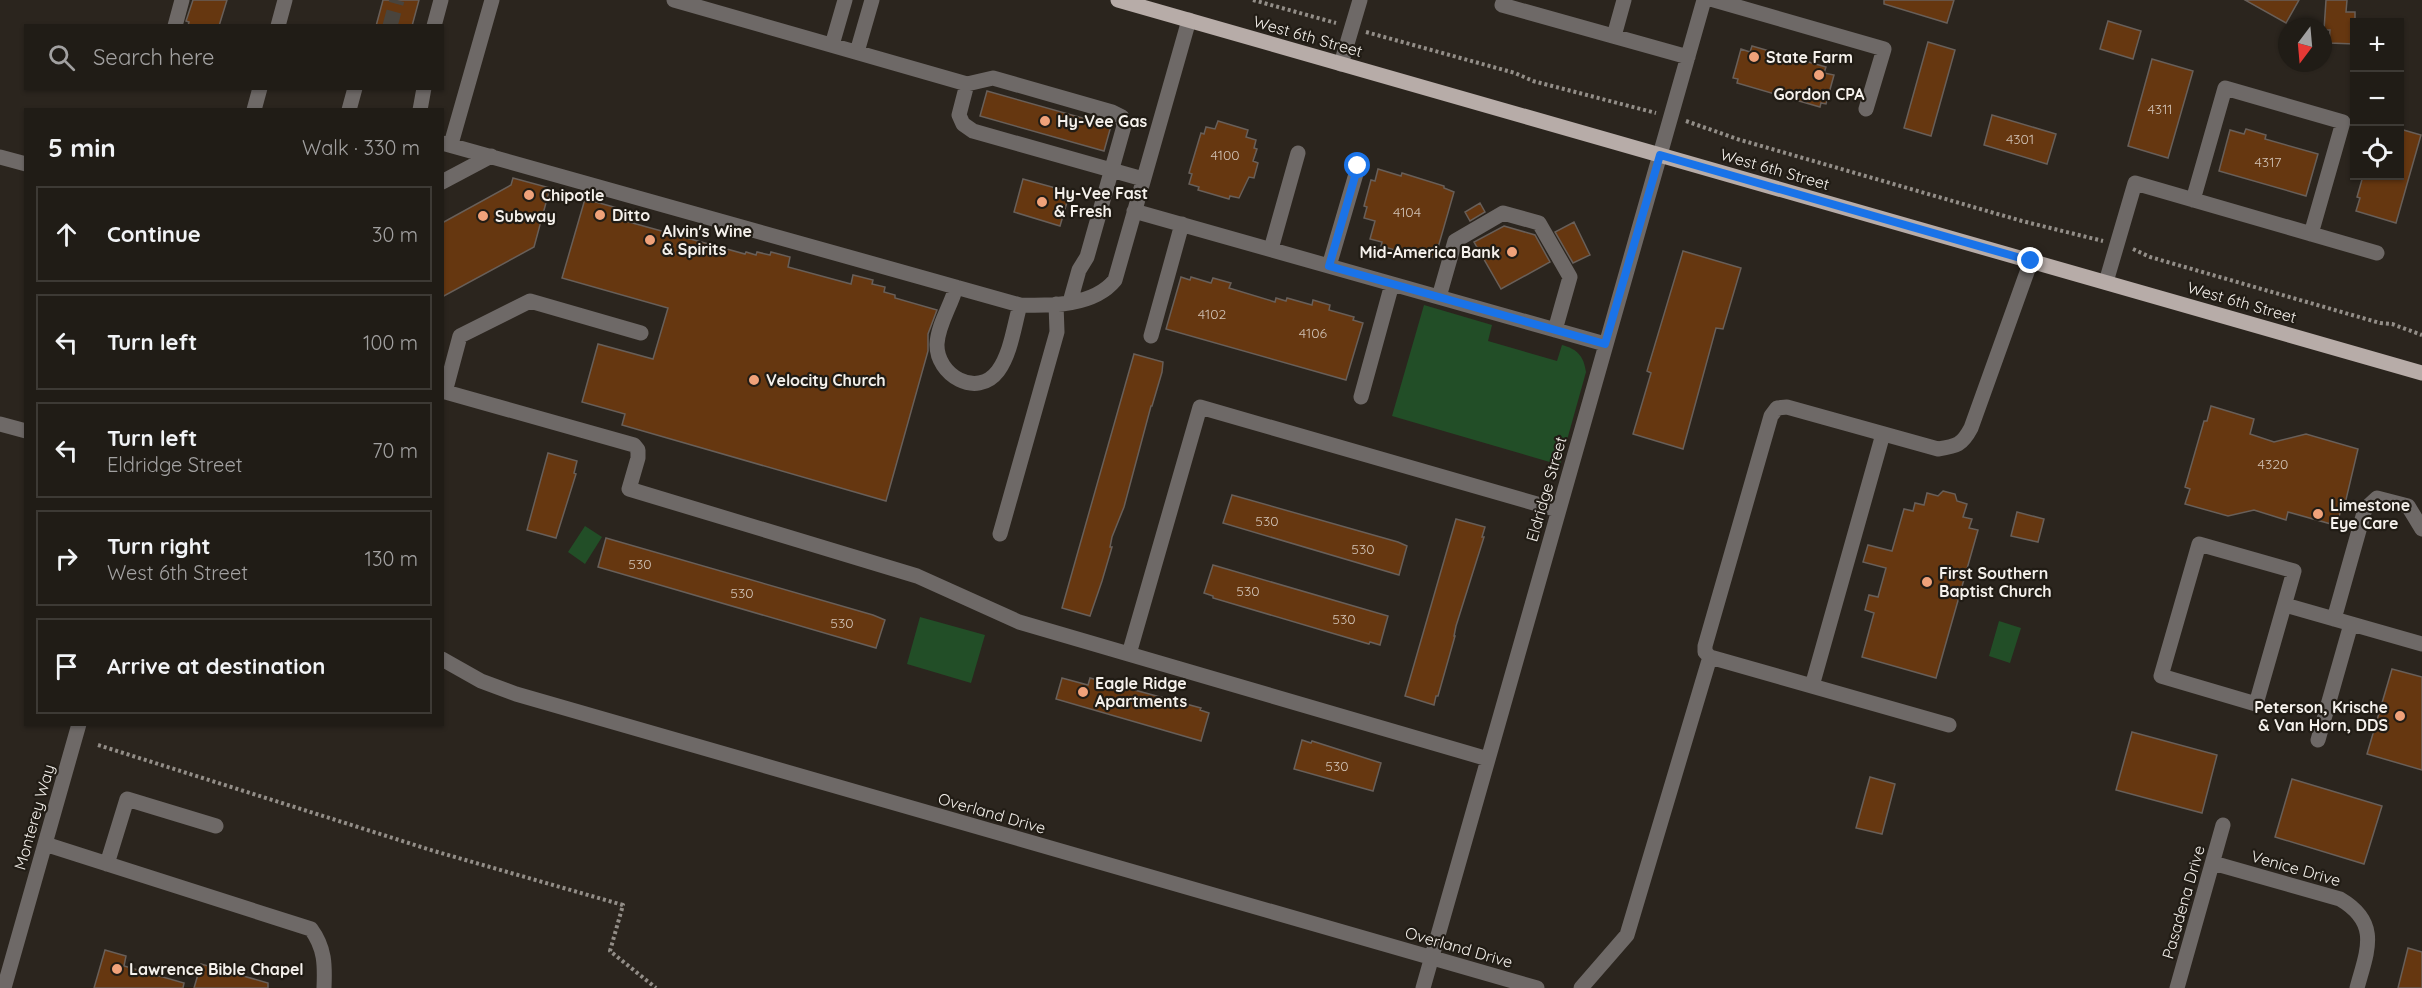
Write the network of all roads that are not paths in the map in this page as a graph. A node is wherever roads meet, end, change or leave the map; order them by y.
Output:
1 (182, 0) edge
2 (285, 0) edge
3 (441, 0) edge
4 (492, 0) edge
5 (674, 0) edge
6 (844, 0) edge
7 (872, 0) edge
8 (1118, 0) edge
9 (1360, 0) edge
10 (1504, 0) edge
11 (1624, 0) edge
12 (1704, 0) edge
13 (1714, 0) edge
14 (1189, 20) junction
15 (176, 24) edge
16 (279, 24) edge
17 (435, 24) edge
18 (1614, 36) junction
19 (832, 45) junction
20 (857, 52) junction
21 (1688, 57) junction
22 (1341, 64) junction
23 (967, 84) junction
24 (259, 90) edge
25 (354, 90) edge
26 (424, 90) edge
27 (255, 108) edge
28 (350, 108) edge
29 (420, 108) edge
30 (1866, 109) dead end
31 (447, 143) edge
32 (1298, 153) dead end
33 (1660, 155) junction
34 (490, 156) junction
35 (0, 157) edge
36 (24, 163) edge
37 (1358, 166) dead end
38 (1112, 170) junction
39 (1143, 179) junction
40 (444, 181) edge
41 (2193, 200) junction
42 (1134, 211) junction
43 (1182, 224) junction
44 (2311, 234) junction
45 (1270, 249) junction
46 (2377, 253) dead end
47 (2031, 261) junction
48 (1329, 266) junction
49 (2106, 282) junction
50 (1392, 284) junction
51 (956, 287) junction
52 (1438, 297) junction
53 (1063, 303) junction
54 (1020, 305) junction
55 (1555, 330) junction
56 (641, 333) dead end
57 (1151, 336) dead end
58 (1605, 344) junction
59 (2422, 373) edge
60 (444, 391) edge
61 (1361, 397) dead end
62 (0, 424) edge
63 (24, 430) edge
64 (1883, 434) junction
65 (1558, 510) junction
66 (2422, 529) edge
67 (1000, 534) dead end
68 (2285, 605) junction
69 (2334, 619) junction
70 (2351, 624) junction
71 (2422, 644) edge
72 (1128, 654) junction
73 (1710, 657) junction
74 (444, 660) edge
75 (1812, 686) junction
76 (1949, 725) dead end
77 (78, 726) edge
78 (2318, 740) dead end
79 (1488, 759) junction
80 (2223, 825) dead end
81 (216, 826) dead end
82 (45, 844) junction
83 (2213, 862) junction
84 (107, 864) junction
85 (1431, 958) junction
86 (4, 988) edge
87 (324, 988) edge
88 (1423, 988) edge
89 (1537, 988) edge
90 (1581, 988) edge
91 (2177, 988) edge
92 (2357, 988) edge

1 - 15 street
2 - 16 street
3 - 17 street
4 - 31 street
5 - 19 street
6 - 19 street
7 - 20 street
8 - 14 main road, West 6th Street
9 - 22 street
10 - 18 street
11 - 18 street
12 - 21 street, Eldridge Street
13 - 30 street
14 - 22 main road, West 6th Street
14 - 39 street
18 - 21 street
19 - 20 street
20 - 23 street
21 - 33 street, Eldridge Street
22 - 33 main road, West 6th Street
23 - 38 street
23 - 38 street
24 - 27 street
25 - 28 street
26 - 29 street
31 - 34 street
32 - 45 street
33 - 47 main road, West 6th Street
33 - 58 street, Eldridge Street
34 - 40 street
34 - 51 street
35 - 36 street
37 - 48 street
38 - 39 street
38 - 53 street
39 - 42 street
41 - 44 street
41 - 44 street
41 - 49 street
42 - 43 street
42 - 53 street
43 - 45 street
43 - 57 street
44 - 46 street
45 - 48 street
47 - 49 main road, West 6th Street
47 - 64 street
48 - 50 street
49 - 59 main road, West 6th Street
50 - 52 street
50 - 61 street
51 - 54 street
51 - 54 street
52 - 55 street
52 - 55 street
53 - 54 street
53 - 67 street
55 - 58 street
56 - 60 street
58 - 65 street, Eldridge Street
60 - 72 street
62 - 63 street
64 - 73 street
64 - 75 street
65 - 72 street
65 - 79 street, Eldridge Street
66 - 69 street
68 - 68 street
68 - 69 street
69 - 70 street
70 - 71 street
70 - 78 street
72 - 79 street
73 - 75 street
73 - 90 street
74 - 85 street, Overland Drive
75 - 76 street
77 - 82 street, Monterey Way
79 - 85 street, Eldridge Street
80 - 83 street, Pasadena Drive
81 - 84 street
82 - 84 street
82 - 86 street, Monterey Way
83 - 91 street, Pasadena Drive
83 - 92 street, Venice Drive
84 - 87 street
85 - 88 street, Eldridge Street
85 - 89 street, Overland Drive

